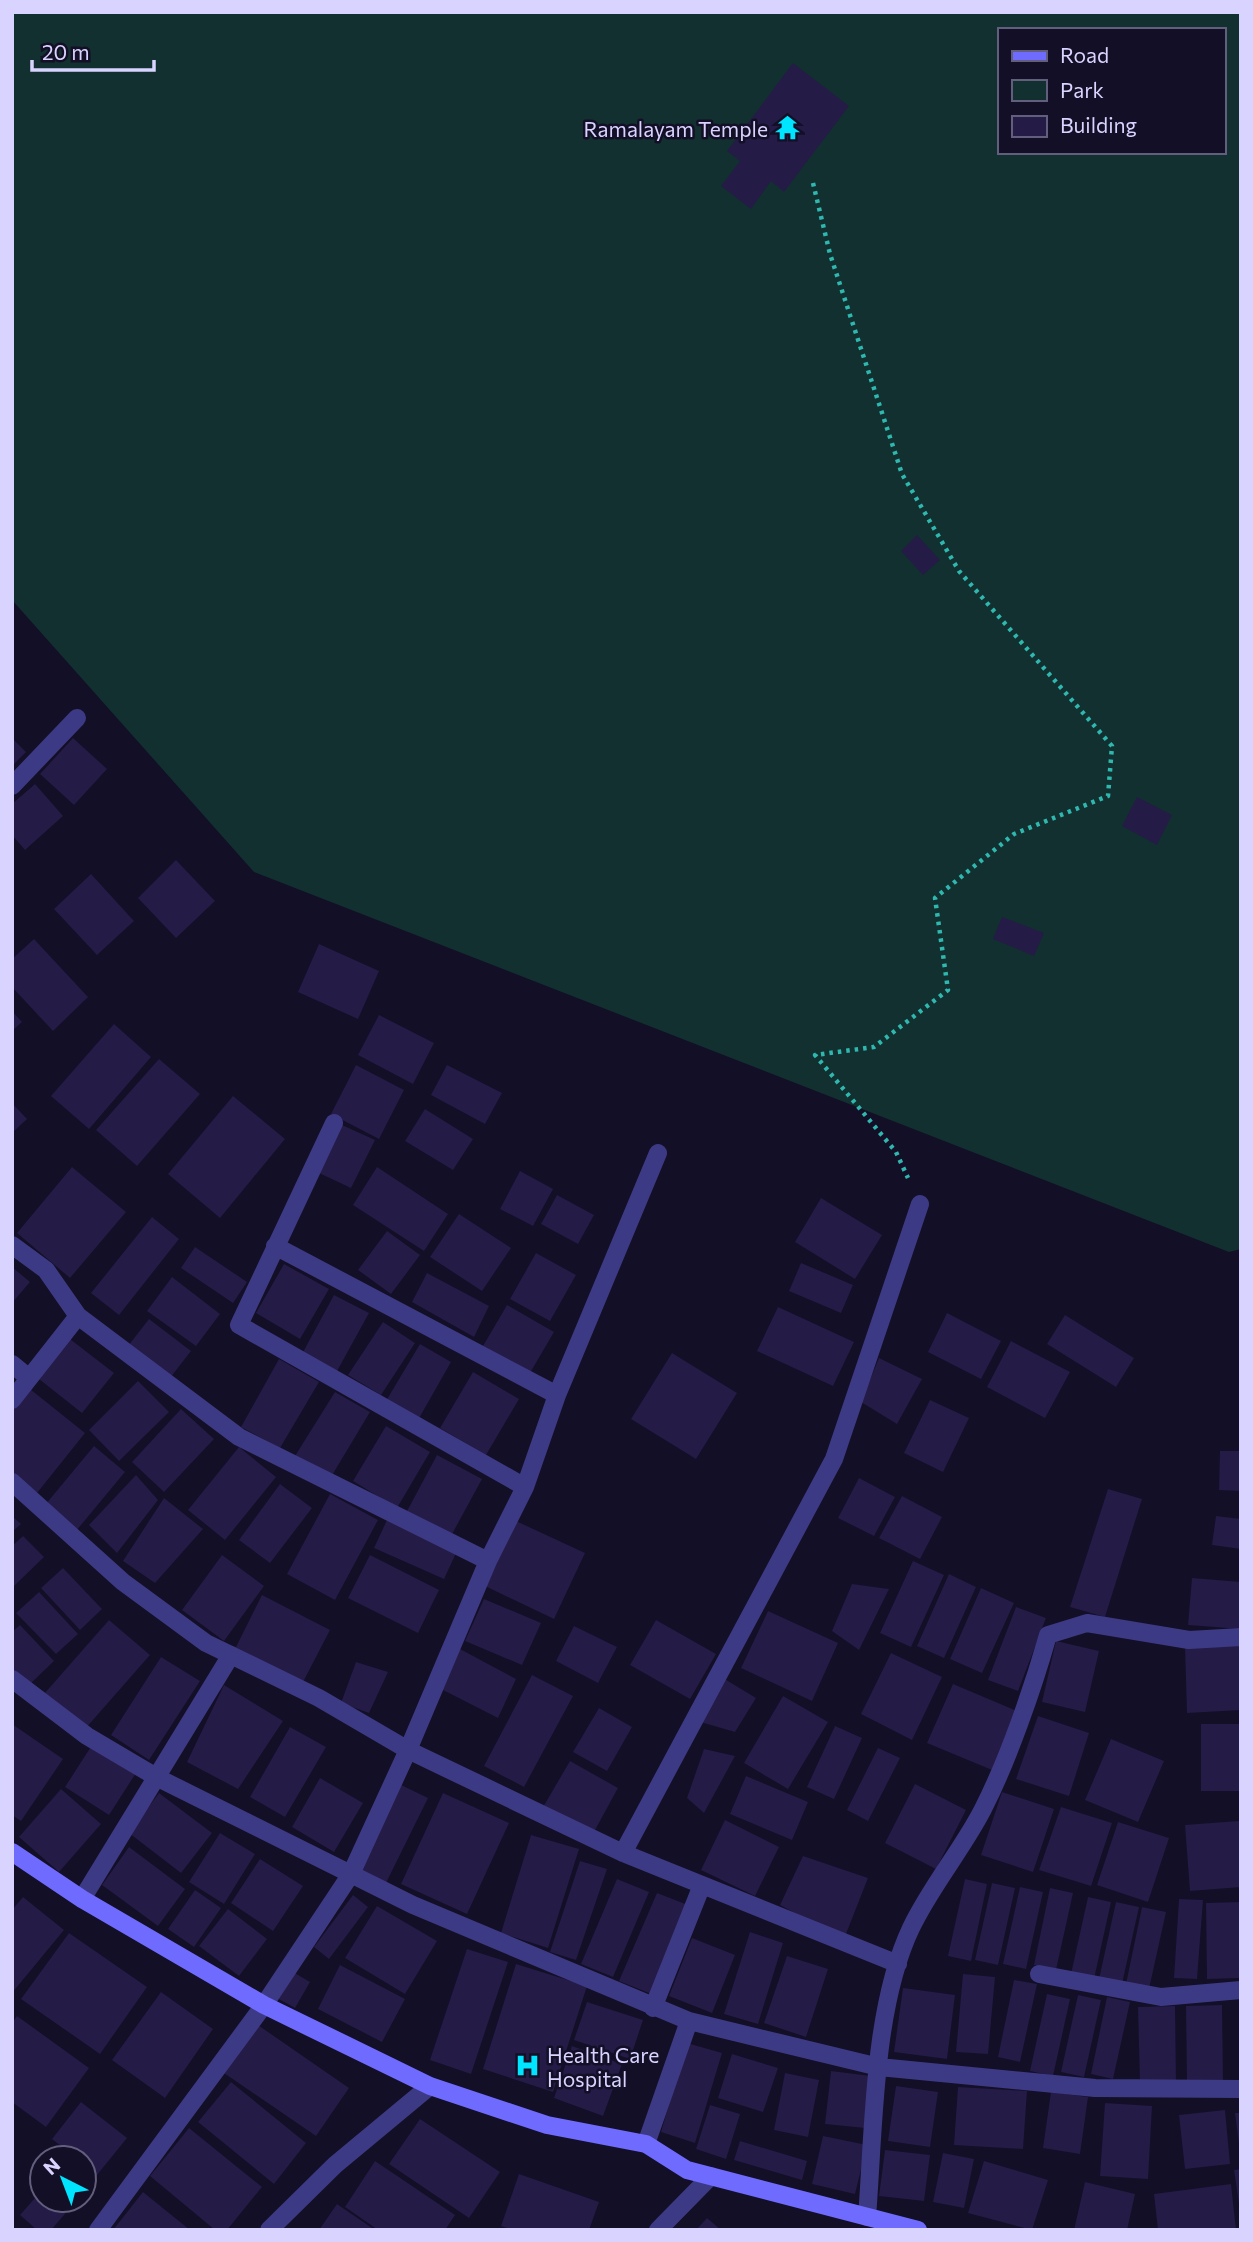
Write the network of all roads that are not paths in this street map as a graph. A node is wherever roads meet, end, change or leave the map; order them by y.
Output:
1 (76, 718) dead end
2 (12, 786) edge
3 (334, 1122) dead end
4 (658, 1153) dead end
5 (920, 1204) road end
6 (12, 1245) edge
7 (275, 1246) junction
8 (78, 1316) junction
9 (12, 1364) edge
10 (29, 1378) junction
11 (557, 1395) junction
12 (12, 1400) edge
13 (12, 1482) edge
14 (525, 1488) junction
15 (488, 1561) junction
16 (1241, 1637) edge
17 (231, 1655) junction
18 (12, 1679) edge
19 (408, 1750) junction
20 (158, 1778) junction
21 (12, 1852) edge
22 (623, 1853) junction
23 (351, 1874) junction
24 (702, 1885) junction
25 (82, 1899) junction
26 (898, 1964) junction
27 (1039, 1974) dead end
28 (1241, 1990) edge
29 (264, 2005) junction
30 (653, 2008) junction
31 (689, 2021) junction
32 (879, 2067) junction
33 (430, 2086) junction
34 (1241, 2089) edge
35 (646, 2144) junction
36 (711, 2176) junction
37 (867, 2217) junction
38 (97, 2230) edge
39 (269, 2230) edge
40 (658, 2230) edge
41 (918, 2230) edge

1 - 2 street
3 - 7 street
4 - 11 street
5 - 22 street
6 - 8 street
7 - 11 street
7 - 14 street
8 - 10 street
8 - 15 street
9 - 10 street
10 - 12 street
11 - 14 street
13 - 17 street
14 - 15 street
15 - 19 street
16 - 26 street
17 - 19 street
17 - 20 street
18 - 20 street
19 - 22 street
19 - 23 street
20 - 23 street
20 - 25 street
21 - 25 street
22 - 24 street
23 - 29 street
23 - 30 street
24 - 26 street
24 - 30 street
25 - 29 street
26 - 32 street
27 - 28 street
29 - 33 street
29 - 38 street
30 - 31 street
31 - 32 street
31 - 35 street
32 - 34 street
32 - 37 street
33 - 35 street
33 - 39 street
35 - 36 street
36 - 37 street
36 - 40 street
37 - 41 street

